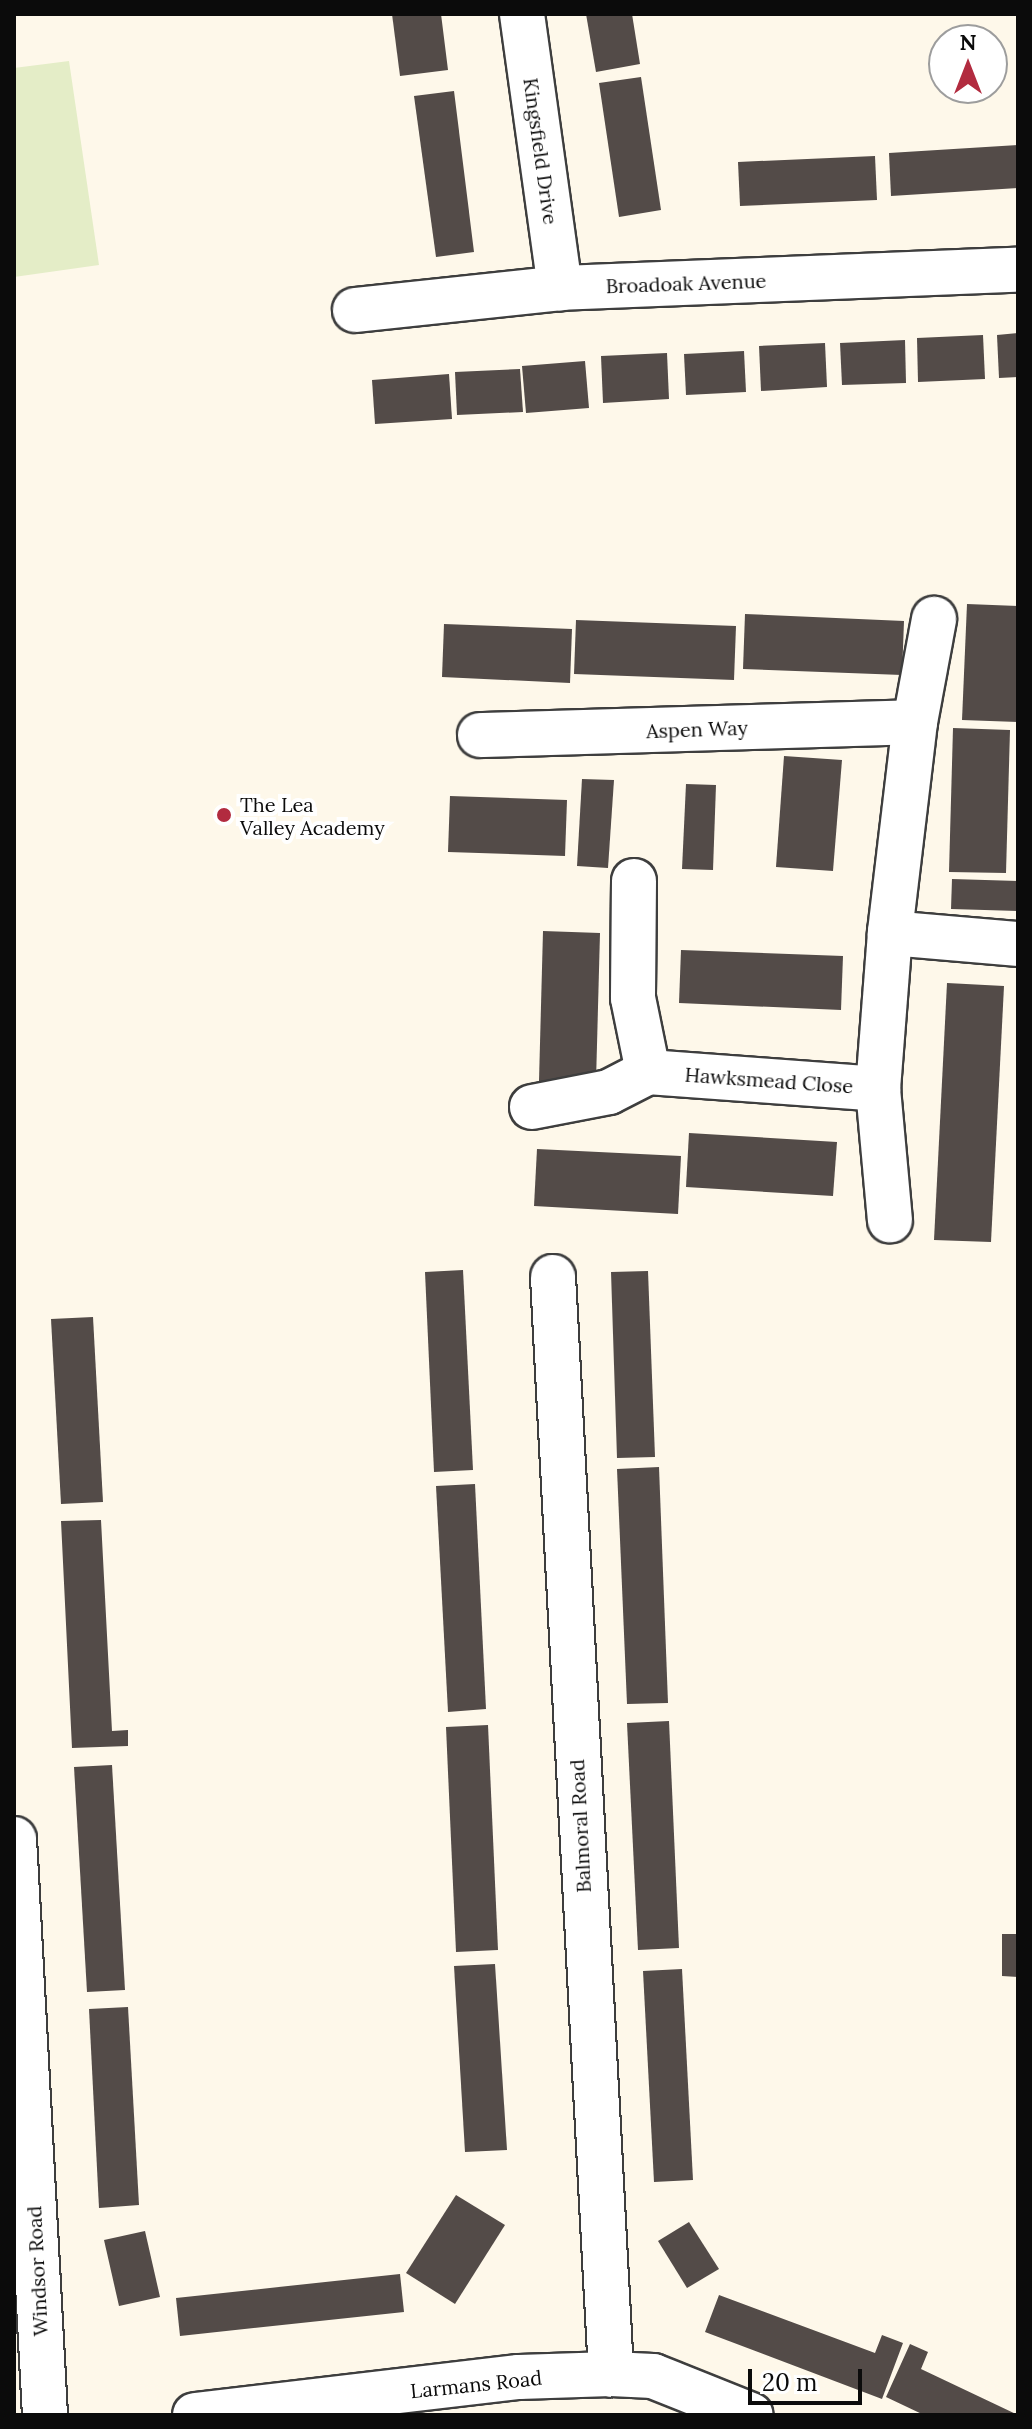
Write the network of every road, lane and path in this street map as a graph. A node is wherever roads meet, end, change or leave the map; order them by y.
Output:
1 (522, 14) edge
2 (1018, 270) edge
3 (560, 288) junction
4 (355, 310) dead end
5 (934, 619) dead end
6 (915, 722) junction
7 (480, 735) dead end
8 (634, 881) dead end
9 (890, 933) junction
10 (1018, 944) edge
11 (648, 1072) junction
12 (878, 1089) junction
13 (532, 1107) dead end
14 (890, 1220) dead end
15 (553, 1277) dead end
16 (14, 1839) edge
17 (611, 2374) junction
18 (45, 2415) edge
19 (195, 2415) edge
20 (751, 2415) edge

1 - 3 street, Kingsfield Drive
2 - 3 street, Broadoak Avenue
3 - 4 street, Broadoak Avenue
5 - 6 street
6 - 7 street, Aspen Way
6 - 9 street
8 - 11 street
9 - 10 street
9 - 12 street, Hawksmead Close
11 - 12 street, Hawksmead Close
11 - 13 street
12 - 14 street
15 - 17 street, Balmoral Road
16 - 18 street, Windsor Road
17 - 19 street, Larmans Road
17 - 20 street, Larmans Road

